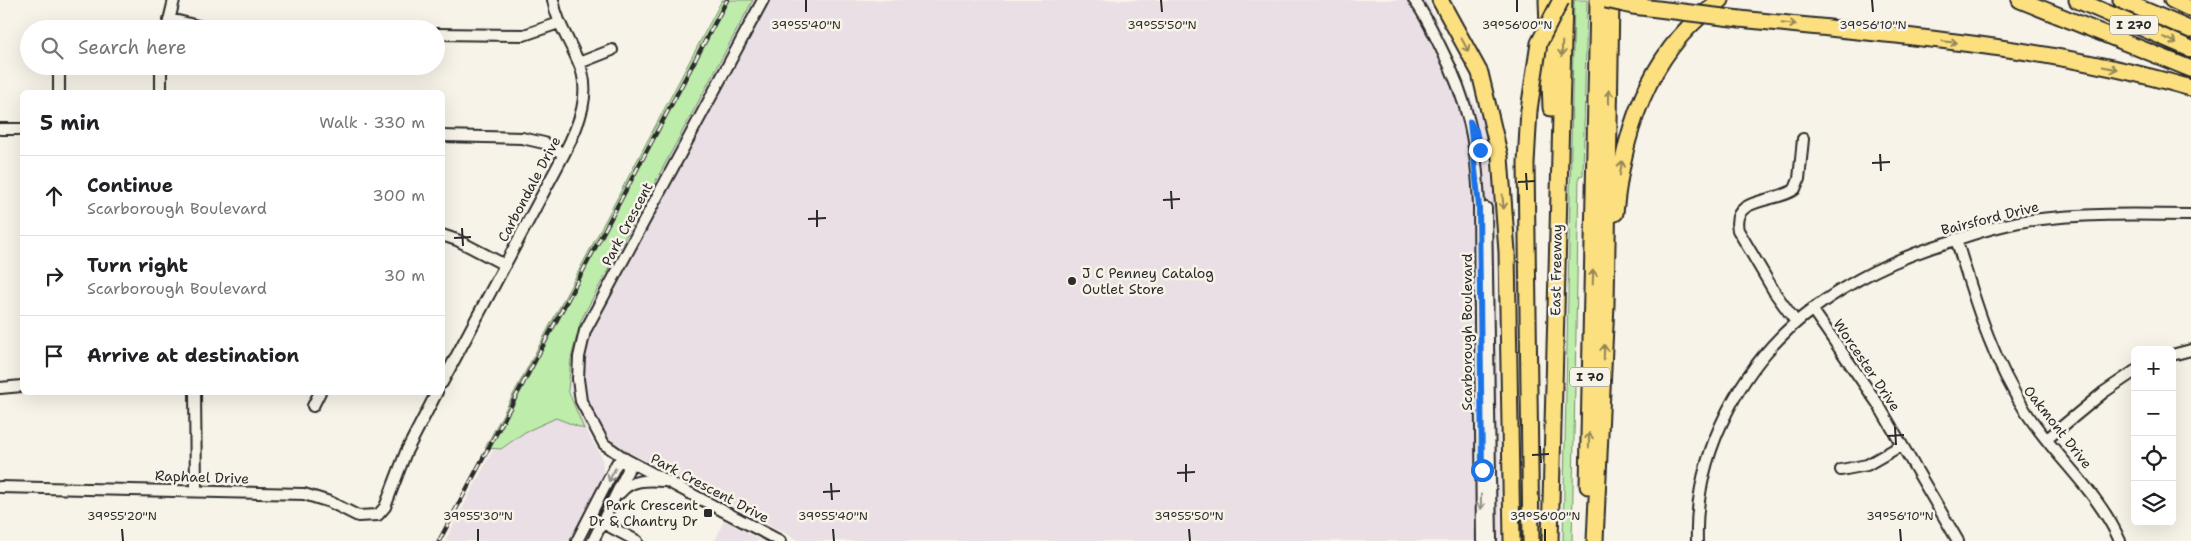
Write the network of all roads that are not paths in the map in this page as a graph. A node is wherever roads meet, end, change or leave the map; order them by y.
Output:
1 (174, 0) edge
2 (553, 0) edge
3 (763, 0) edge
4 (1414, 0) edge
5 (1440, 0) edge
6 (1547, 0) edge
7 (1562, 0) edge
8 (1598, 0) edge
9 (1606, 0) edge
10 (1611, 0) edge
11 (1721, 0) edge
12 (2020, 0) edge
13 (2035, 0) edge
14 (2077, 0) edge
15 (2121, 0) edge
16 (2172, 0) edge
17 (2191, 9) edge
18 (169, 20) edge
19 (559, 23) junction
20 (2076, 23) junction
21 (2191, 30) edge
22 (445, 34) edge
23 (2191, 49) edge
24 (612, 50) dead end
25 (579, 63) junction
26 (2191, 69) edge
27 (59, 75) edge
28 (161, 75) edge
29 (2191, 88) edge
30 (59, 90) edge
31 (161, 90) edge
32 (1470, 122) junction
33 (0, 129) edge
34 (20, 129) edge
35 (445, 136) edge
36 (1803, 139) dead end
37 (564, 154) junction
38 (2191, 215) edge
39 (445, 236) edge
40 (1556, 238) junction
41 (1956, 239) junction
42 (505, 265) junction
43 (1528, 266) junction
44 (1606, 304) junction
45 (1812, 309) junction
46 (1796, 322) junction
47 (2191, 350) edge
48 (2176, 354) edge
49 (2131, 374) edge
50 (445, 377) edge
51 (20, 386) edge
52 (0, 388) edge
53 (195, 395) edge
54 (318, 395) edge
55 (435, 395) edge
56 (313, 406) dead end
57 (2047, 439) junction
58 (1902, 444) junction
59 (627, 460) junction
60 (1841, 470) dead end
61 (667, 481) junction
62 (0, 487) edge
63 (196, 490) junction
64 (616, 497) junction
65 (602, 523) junction
66 (622, 537) edge
67 (577, 541) edge
68 (593, 541) edge
69 (637, 541) edge
70 (780, 541) edge
71 (1482, 541) edge
72 (1490, 541) edge
73 (1512, 541) edge
74 (1522, 541) edge
75 (1531, 541) edge
76 (1550, 541) edge
77 (1588, 541) edge
78 (1595, 541) edge
79 (1697, 541) edge
80 (1958, 541) edge
81 (2120, 541) edge

1 - 18 street
2 - 19 street, Carbondale Drive
3 - 59 street, Park Crescent
4 - 32 street, Scarborough Boulevard
5 -> 73 highway
6 - 40 highway
7 -> 40 highway, East Freeway / I 70
7 - 43 highway, bridge
77 -> 8 highway, I 70
9 -> 29 highway, bridge
44 -> 10 highway
44 -> 11 highway
12 - 20 highway
13 - 20 highway
14 -> 23 highway, I 270
15 - 21 highway, I 270
16 - 17 highway
19 - 22 street
19 - 25 street, Carbondale Drive
20 - 26 highway
24 - 25 street
25 - 37 street, Carbondale Drive
27 - 30 street
28 - 31 street
32 -> 71 street, Scarborough Boulevard
32 - 72 street, Scarborough Boulevard
33 - 34 street
35 - 37 street
36 - 46 street
37 - 42 street, Carbondale Drive
38 - 41 street, Bairsford Drive
39 - 42 street
40 - 76 highway, East Freeway / I 70
41 - 45 street, Bairsford Drive
41 - 57 street, Oakmont Drive
42 - 50 street, Carbondale Drive
43 - 74 highway
43 - 75 highway
78 -> 44 highway
45 - 46 street, Bairsford Drive
45 - 58 street, Worcester Drive
46 - 79 street, Bairsford Drive
47 - 48 street
49 - 57 street
51 - 52 street
53 - 63 street
54 - 56 street
55 - 63 street, Raphael Drive
57 - 81 street, Oakmont Drive
58 - 60 street
58 - 80 street, Worcester Drive
59 - 61 street, Park Crescent Drive
59 - 64 street
59 -> 67 street
61 - 64 street
61 - 70 street, Park Crescent Drive
62 - 63 street, Raphael Drive
64 - 65 street
65 - 66 street
65 - 68 street
66 - 69 street

